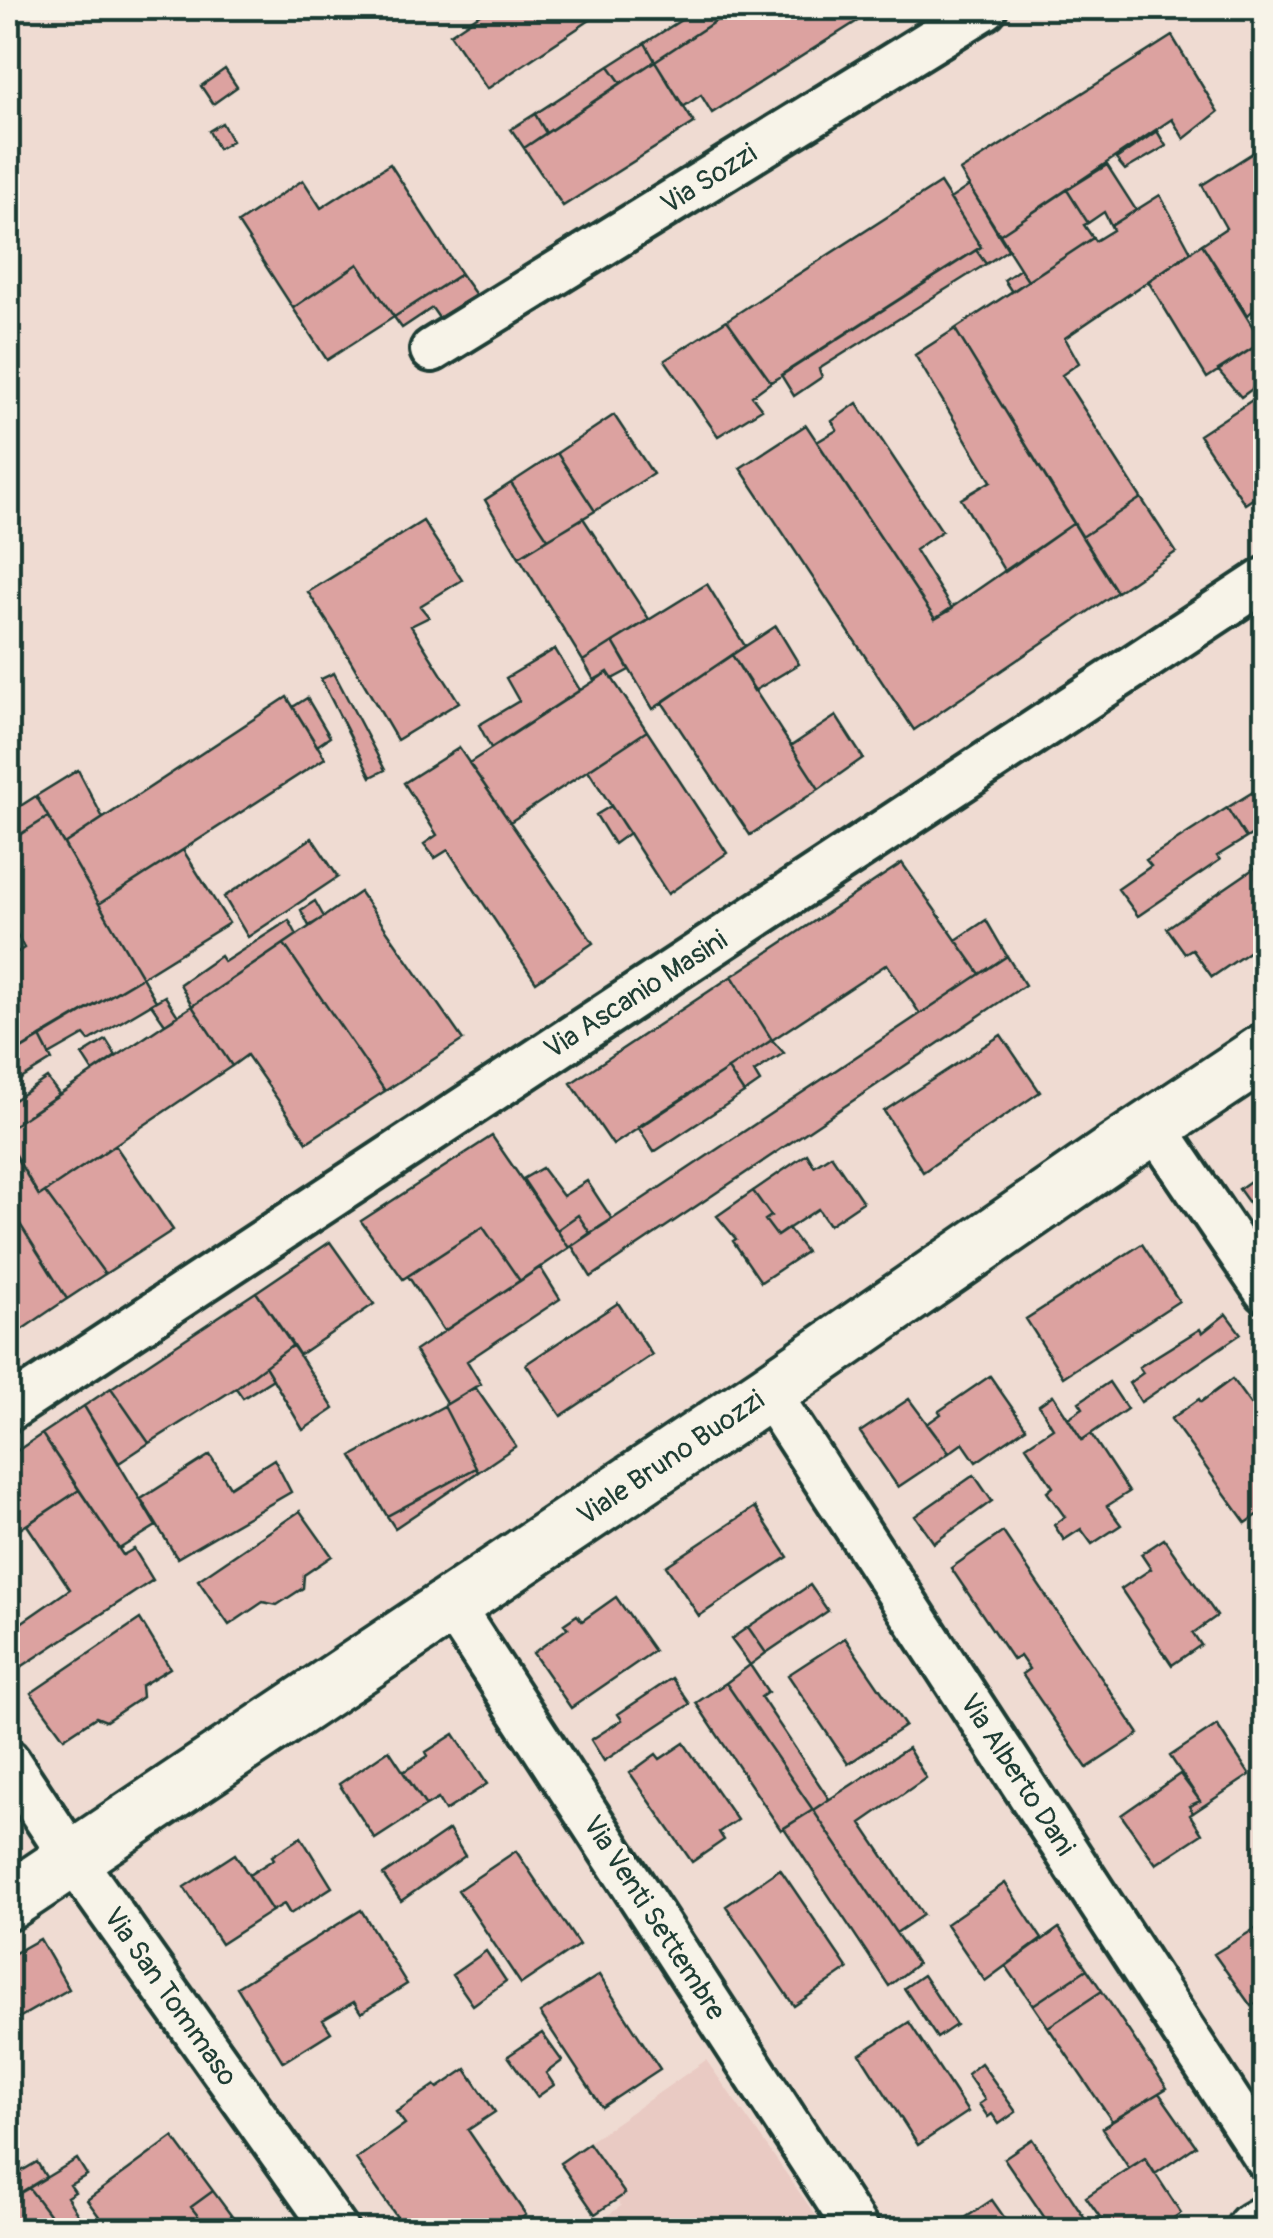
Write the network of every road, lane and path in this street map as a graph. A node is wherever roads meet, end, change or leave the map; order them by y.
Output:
1 (986, 8) edge
2 (432, 350) dead end
3 (1266, 580) edge
4 (1266, 1051) edge
5 (1154, 1126) junction
6 (1266, 1292) edge
7 (768, 1392) junction
8 (8, 1410) edge
9 (451, 1605) junction
10 (8, 1761) edge
11 (72, 1858) junction
12 (8, 1902) edge
13 (1266, 2158) edge
14 (1266, 2222) edge
15 (336, 2230) edge
16 (857, 2230) edge
17 (1254, 2230) edge

1 - 2 street, Via Sozzi
3 - 8 street, Via Ascanio Masini
4 - 5 main road, Viale Bruno Buozzi
5 - 6 street
5 - 7 main road, Viale Bruno Buozzi
7 - 9 main road, Viale Bruno Buozzi
7 - 13 street, Via Alberto Dani
9 - 11 main road, Viale Bruno Buozzi
9 - 16 street, Via Venti Settembre
10 - 11 street, Via San Tommaso
11 - 12 main road, Viale Bruno Buozzi
11 - 15 street, Via San Tommaso
14 - 17 main road

